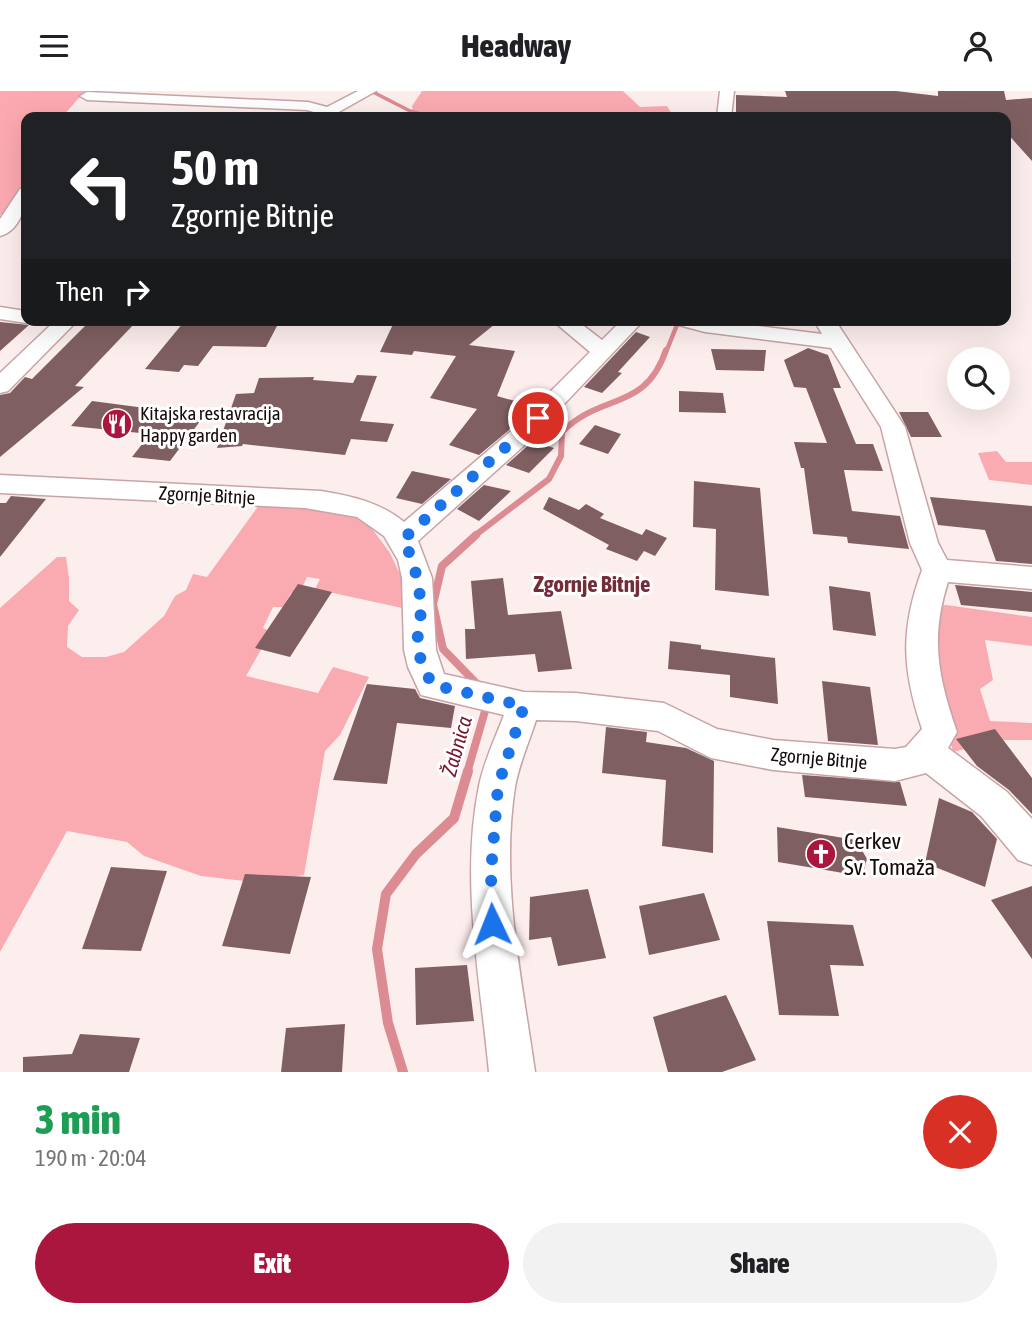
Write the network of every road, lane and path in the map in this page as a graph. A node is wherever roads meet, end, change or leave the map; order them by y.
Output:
1 (727, 91) edge
2 (368, 92) edge
3 (86, 98) edge
4 (321, 112) edge
5 (329, 112) edge
6 (724, 112) edge
7 (21, 202) edge
8 (0, 231) edge
9 (0, 313) edge
10 (21, 316) edge
11 (55, 326) edge
12 (570, 326) edge
13 (628, 326) edge
14 (721, 326) edge
15 (828, 326) edge
16 (840, 343) junction
17 (602, 351) junction
18 (0, 386) edge
19 (0, 484) edge
20 (403, 539) junction
21 (937, 570) junction
22 (1032, 578) edge
23 (514, 705) junction
24 (927, 750) junction
25 (1032, 847) edge
26 (512, 1072) edge

1 - 6 street
2 - 5 street
3 - 4 street
7 - 8 street
9 - 10 street
11 - 18 street
12 - 17 street
13 - 17 street
14 - 16 street
15 - 16 street
16 - 21 street
17 - 20 street
19 - 20 street, Zgornje Bitnje
20 - 23 street, Zgornje Bitnje
21 - 22 street
21 - 24 street
23 - 24 street, Zgornje Bitnje
23 - 26 street
24 - 25 street

